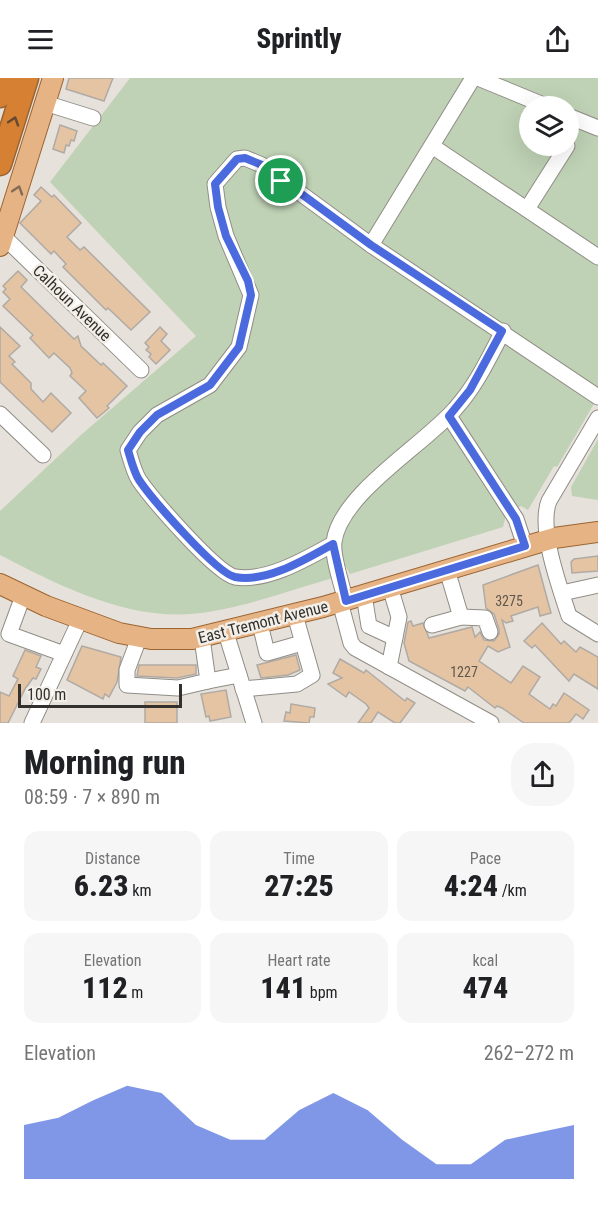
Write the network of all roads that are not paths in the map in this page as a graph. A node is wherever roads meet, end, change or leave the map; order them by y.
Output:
1 (6, 78) edge
2 (27, 78) edge
3 (53, 78) edge
4 (473, 78) edge
5 (478, 78) edge
6 (0, 96) edge
7 (522, 96) edge
8 (45, 103) junction
9 (93, 118) dead end
10 (579, 121) edge
11 (598, 128) edge
12 (432, 146) junction
13 (560, 156) edge
14 (0, 164) edge
15 (526, 209) junction
16 (2, 241) edge
17 (371, 245) junction
18 (598, 257) edge
19 (502, 331) junction
20 (141, 370) dead end
21 (598, 397) edge
22 (0, 414) edge
23 (449, 416) junction
24 (598, 418) edge
25 (44, 455) dead end
26 (598, 532) edge
27 (549, 539) junction
28 (333, 544) junction
29 (525, 546) junction
30 (447, 570) junction
31 (0, 584) edge
32 (598, 585) edge
33 (390, 587) junction
34 (562, 593) junction
35 (23, 596) junction
36 (350, 599) junction
37 (295, 615) junction
38 (461, 617) junction
39 (80, 620) junction
40 (260, 624) junction
41 (432, 625) dead end
42 (490, 632) dead end
43 (226, 633) junction
44 (598, 634) edge
45 (139, 638) junction
46 (202, 638) junction
47 (395, 638) junction
48 (302, 644) junction
49 (64, 654) junction
50 (389, 667) junction
51 (208, 681) junction
52 (241, 682) junction
53 (32, 723) edge
54 (254, 723) edge
55 (491, 723) edge

1 - 6 highway
14 -> 2 highway
3 - 8 main road
4 - 12 street
5 - 7 street
8 - 9 street
16 -> 8 main road
10 - 11 street
12 - 15 street
12 - 17 street
13 - 15 street
15 - 18 street
16 - 20 street, Calhoun Avenue
17 - 19 street
17 - 28 street
19 - 21 street
19 - 23 street
22 - 25 street
23 - 28 street
23 - 29 street
24 - 27 street
26 - 27 main road, East Tremont Avenue
27 - 29 main road, East Tremont Avenue
27 - 34 street
28 - 36 street
29 - 30 main road, East Tremont Avenue
30 - 33 main road, East Tremont Avenue
30 - 38 street
31 - 35 main road, East Tremont Avenue
32 - 34 street
33 - 36 main road, East Tremont Avenue
33 - 47 street
34 - 44 street
35 - 39 main road, East Tremont Avenue
35 - 49 street
36 - 37 main road, East Tremont Avenue
36 - 47 street
36 - 50 street
37 - 40 main road, East Tremont Avenue
37 - 48 street
38 - 41 street
38 - 42 street
39 - 45 main road, East Tremont Avenue
39 - 49 street
40 - 43 main road, East Tremont Avenue
40 - 48 street
43 - 46 main road, East Tremont Avenue
43 - 52 street
45 - 46 main road, East Tremont Avenue
45 - 51 street
46 - 51 street
47 - 50 street
48 - 52 street
49 - 53 street
50 - 55 street
51 - 52 street
52 - 54 street

